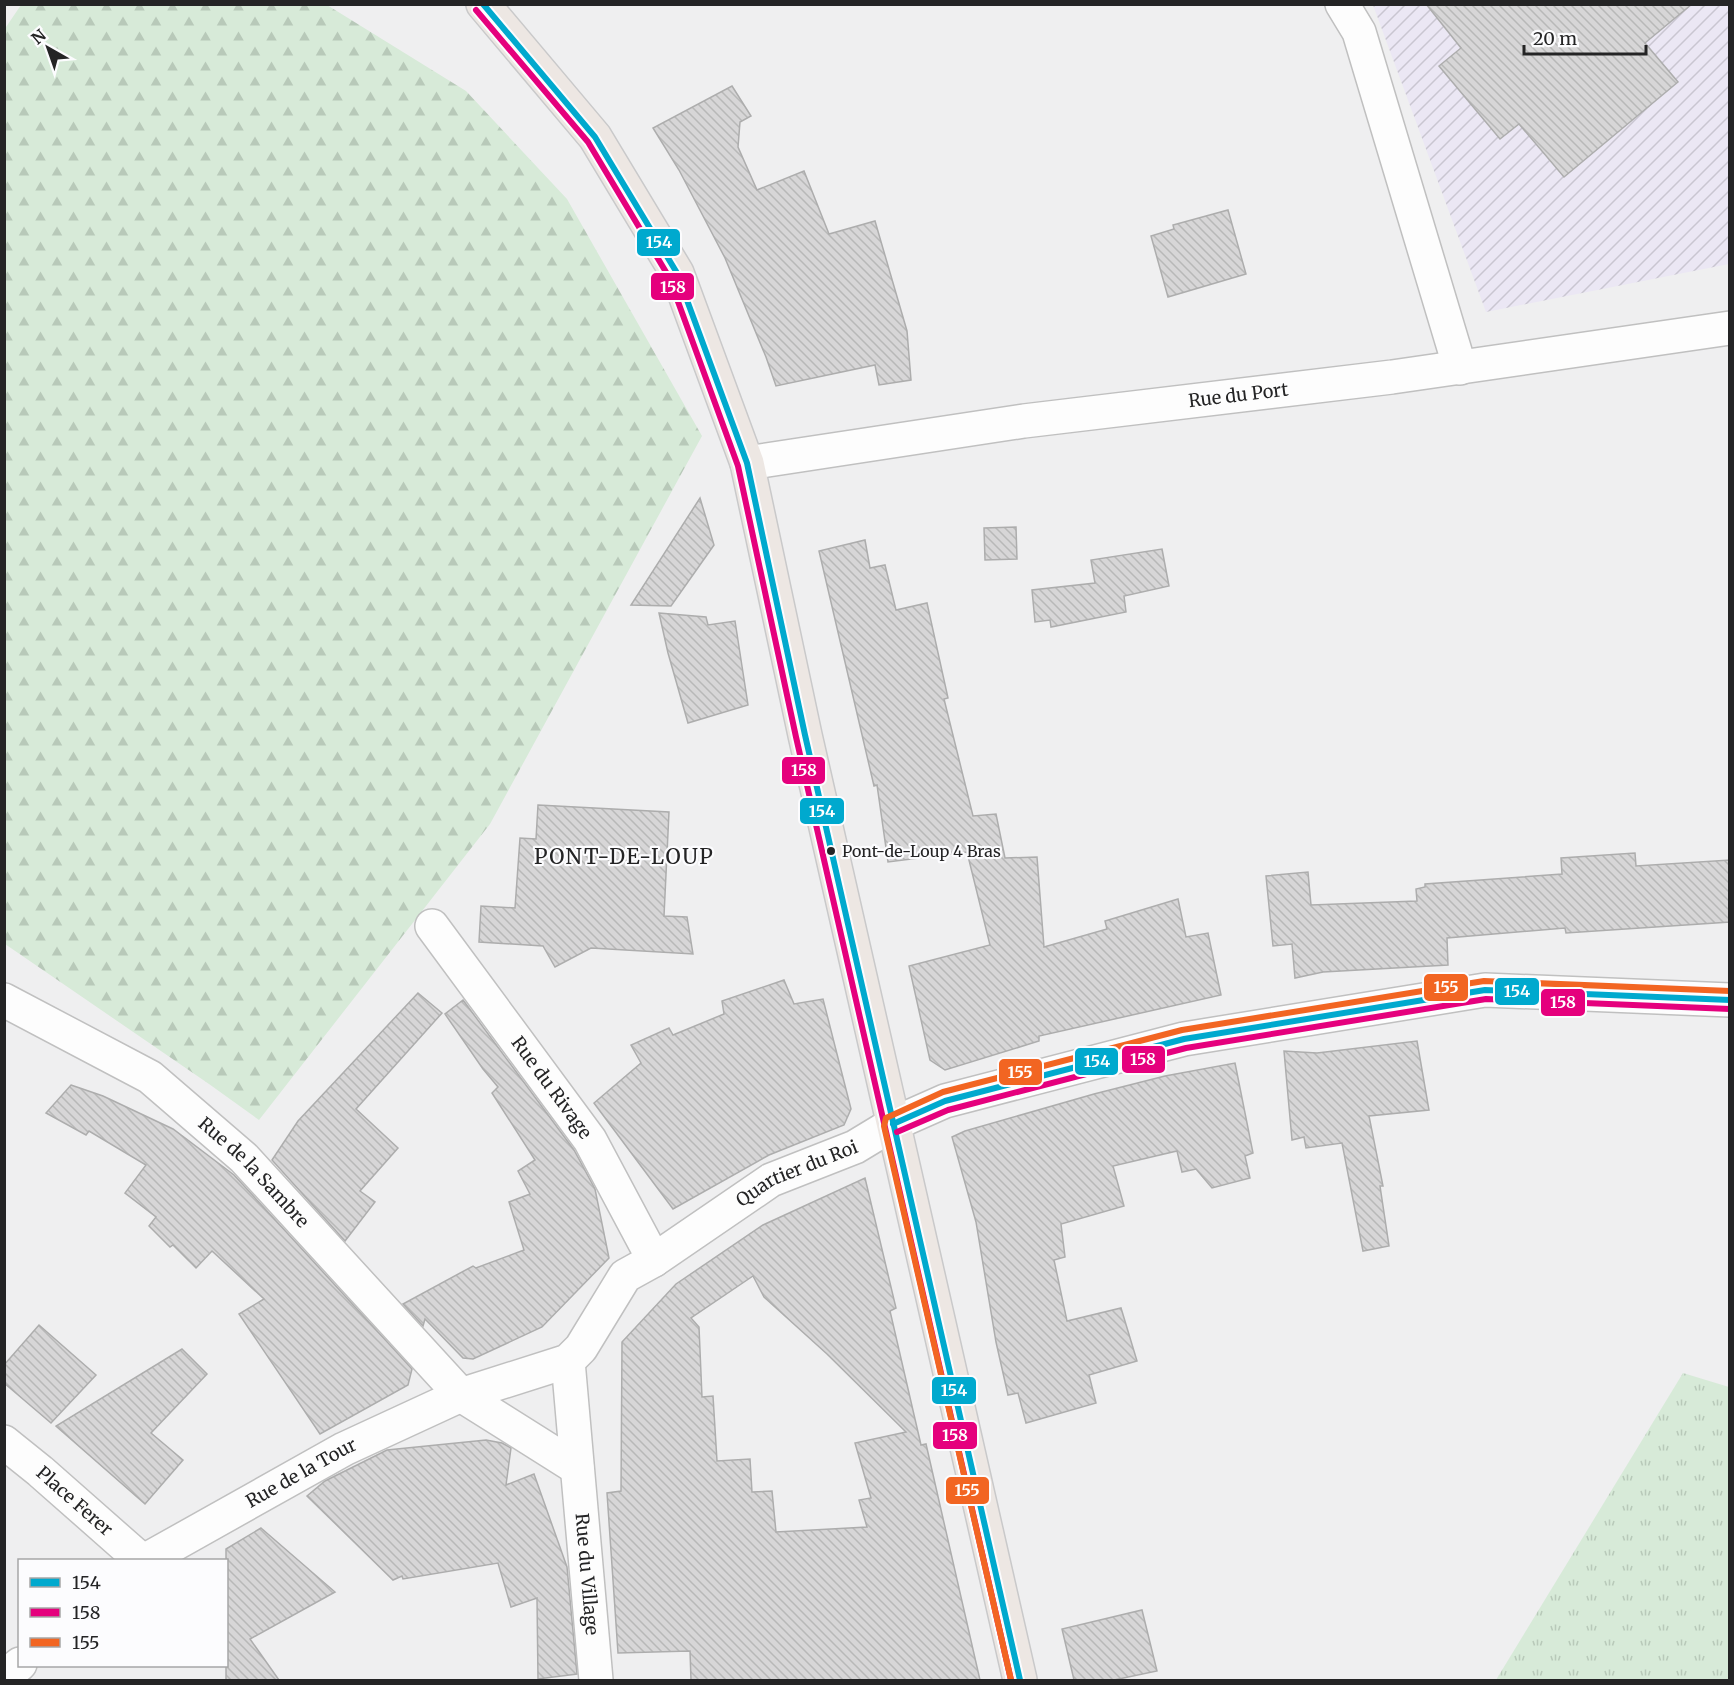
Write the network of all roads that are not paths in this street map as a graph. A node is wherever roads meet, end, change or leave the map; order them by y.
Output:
1 (483, 4) edge
2 (1342, 4) edge
3 (1730, 328) edge
4 (1460, 368) junction
5 (747, 463) junction
6 (432, 926) dead end
7 (4, 1000) edge
8 (1730, 1000) edge
9 (893, 1124) junction
10 (654, 1260) junction
11 (568, 1361) junction
12 (461, 1395) junction
13 (4, 1442) edge
14 (577, 1468) junction
15 (140, 1559) edge
16 (148, 1559) edge
17 (18, 1666) edge
18 (4, 1677) edge
19 (596, 1680) edge
20 (1020, 1680) edge

1 - 5 main road
2 - 4 street
3 - 4 street, Rue du Port
4 - 5 street, Rue du Port
5 - 9 main road
6 - 10 street, Rue du Rivage
7 - 12 street, Rue de la Sambre
8 - 9 street, Quartier du Roi
9 - 10 street, Quartier du Roi
9 - 20 main road
10 - 11 street, Quartier du Roi
11 - 12 street, Rue de la Tour
11 - 14 street, Rue du Village
12 - 14 street, Rue de la Sambre
12 - 16 street, Rue de la Tour
13 - 15 street, Place Ferer
14 - 19 street, Rue du Village
17 - 18 street

